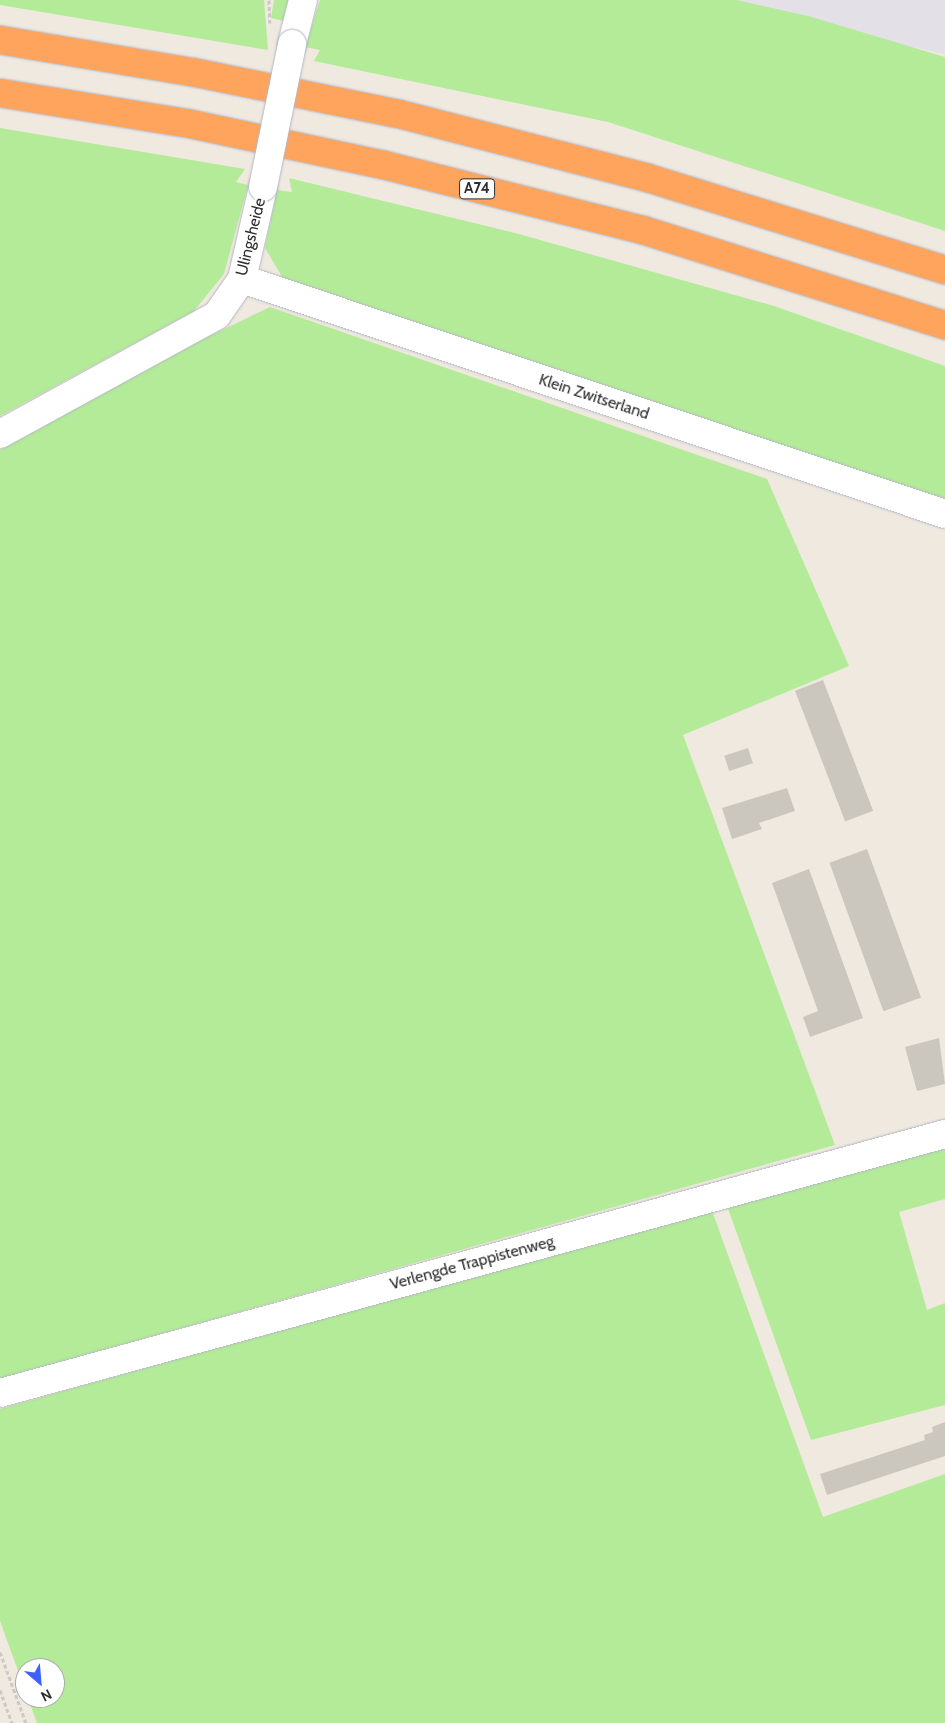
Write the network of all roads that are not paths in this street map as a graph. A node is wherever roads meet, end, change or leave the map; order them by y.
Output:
1 (303, 0) edge
2 (0, 40) edge
3 (0, 94) edge
4 (945, 270) edge
5 (242, 279) junction
6 (945, 325) edge
7 (0, 434) edge
8 (945, 514) edge
9 (945, 1134) edge
10 (0, 1393) edge

1 - 5 street, Ulingsheide, bridge
2 - 4 highway
3 - 6 highway, A74
5 - 7 street, Ulingsheide
5 - 8 street, Klein Zwitserland
9 - 10 street, Verlengde Trappistenweg

